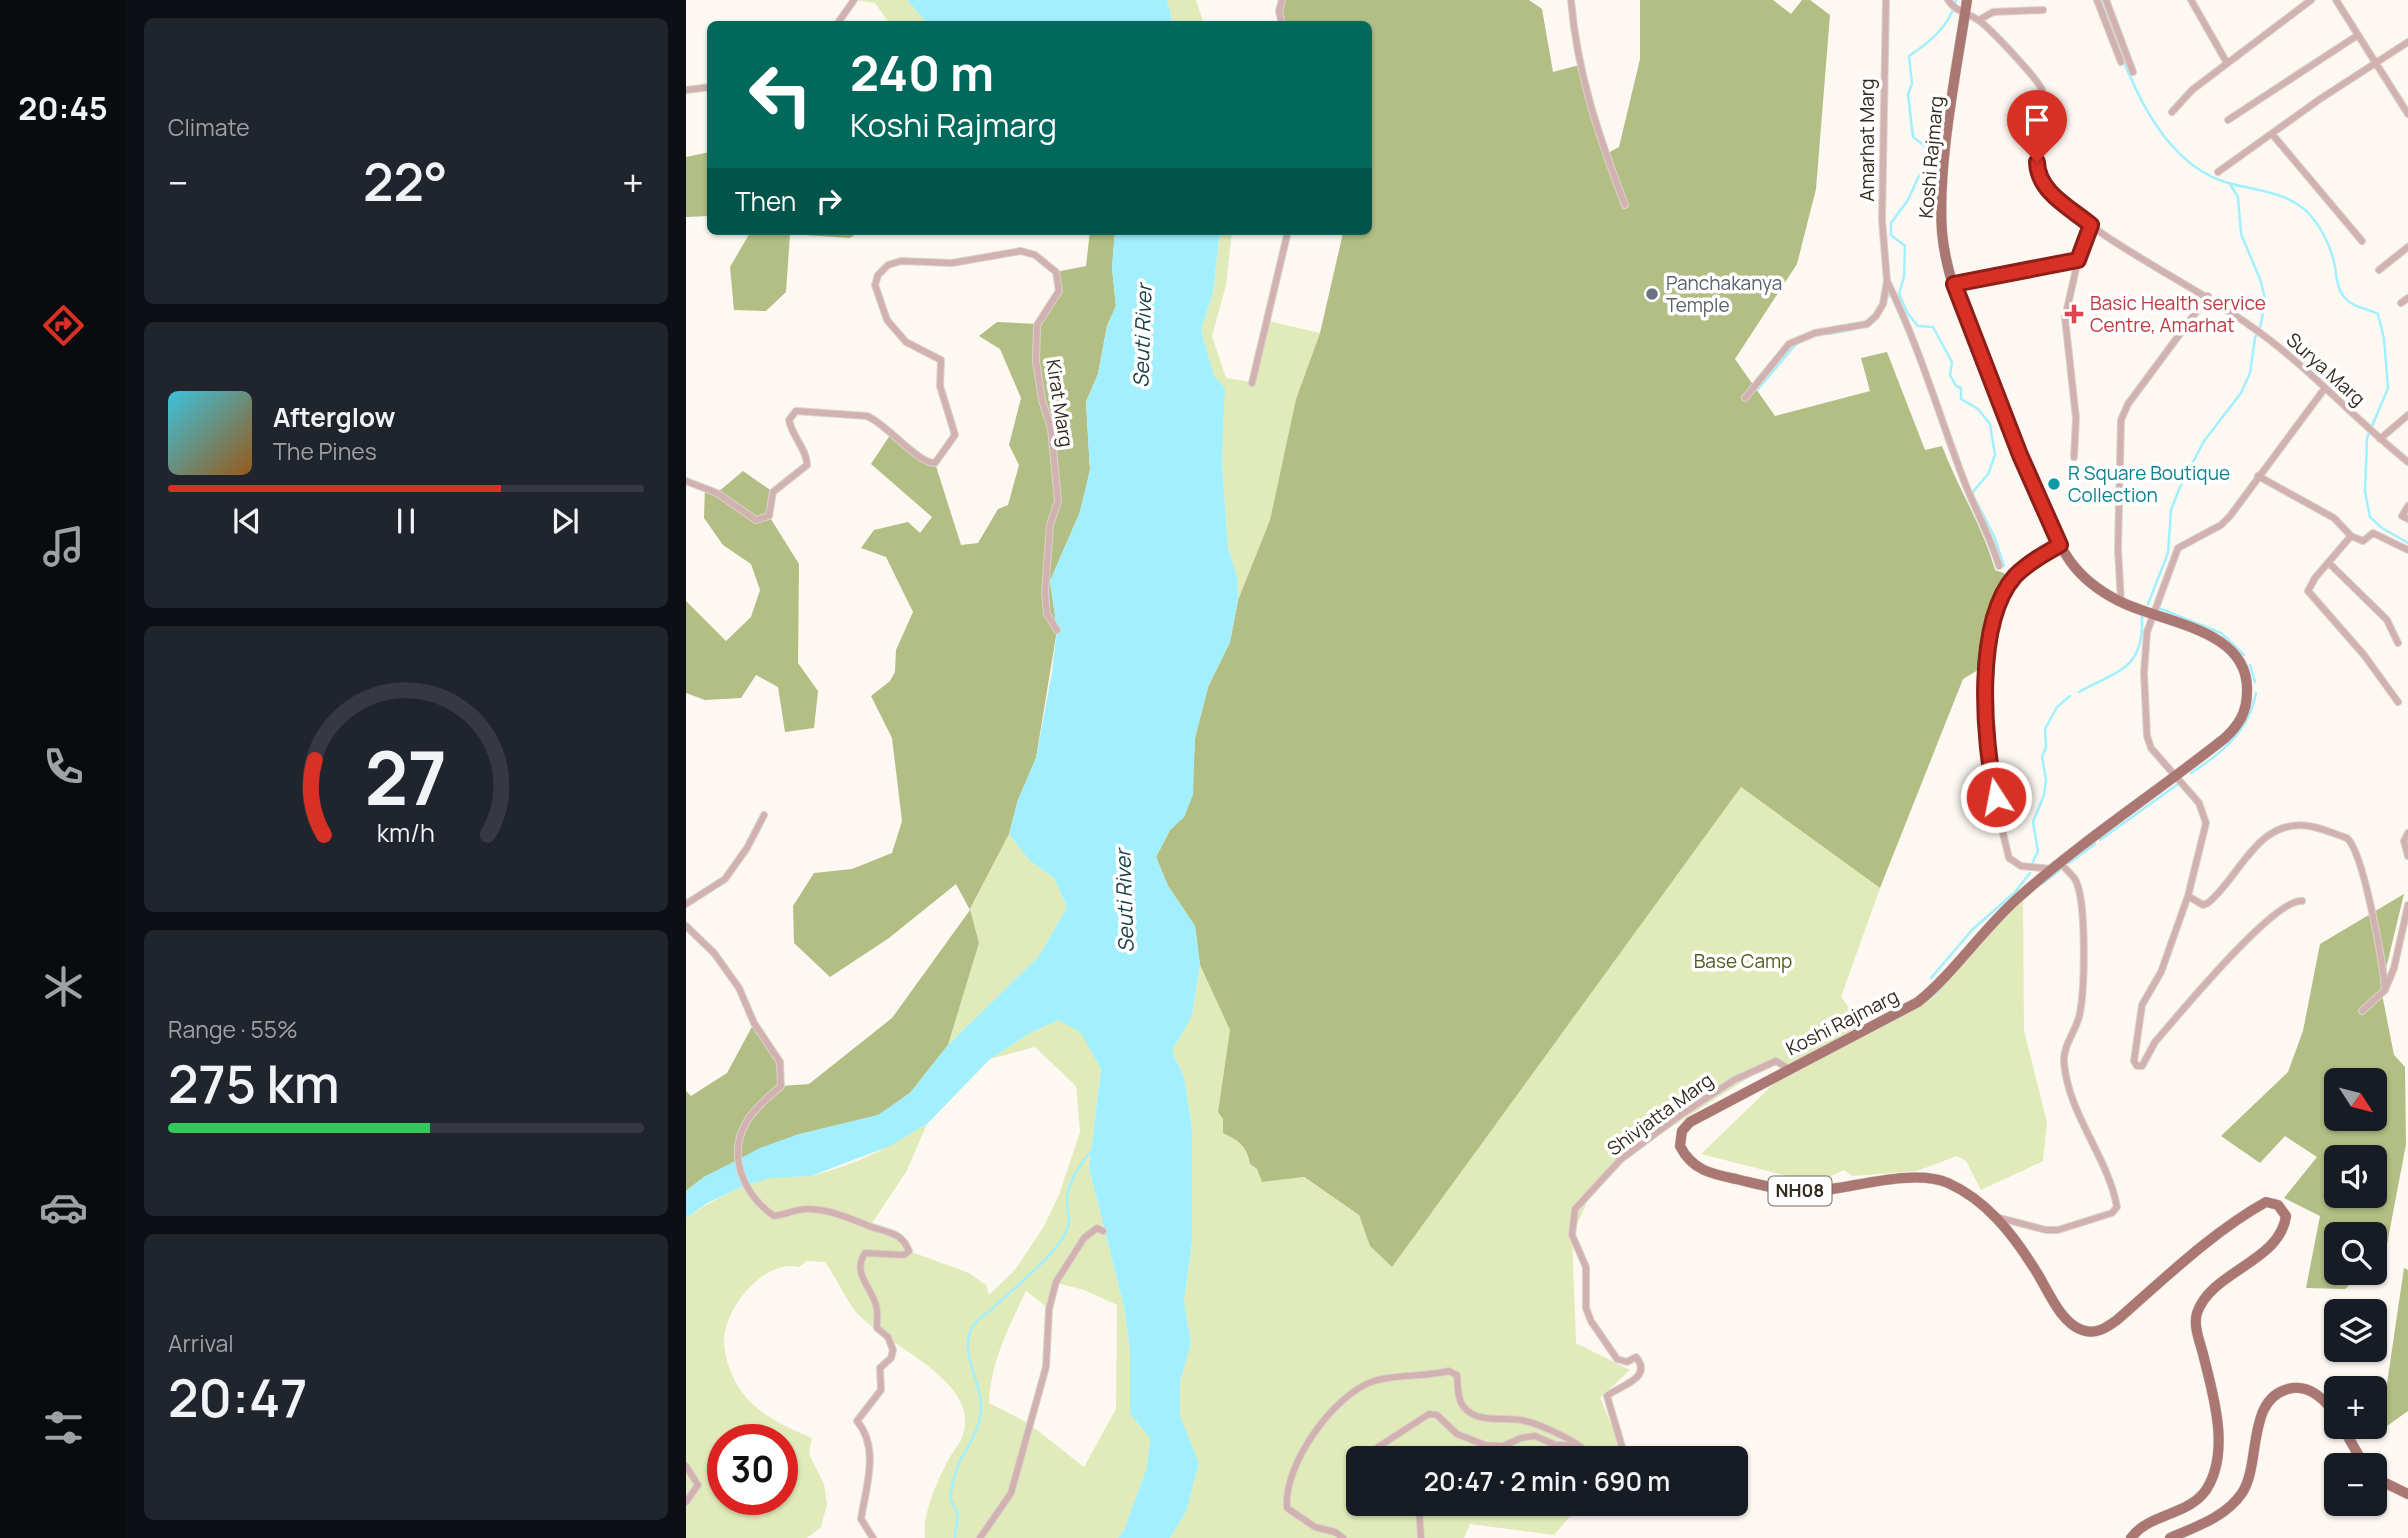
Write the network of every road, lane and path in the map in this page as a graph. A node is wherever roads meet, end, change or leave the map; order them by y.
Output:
1 (855, 0) edge
2 (1282, 0) edge
3 (1572, 0) edge
4 (1886, 0) edge
5 (1967, 0) edge
6 (2097, 0) edge
7 (2106, 0) edge
8 (2191, 0) edge
9 (2311, 0) edge
10 (2336, 0) edge
11 (1950, 2) edge
12 (2043, 10) dead end
13 (1961, 13) junction
14 (1979, 20) junction
15 (840, 21) edge
16 (1281, 21) edge
17 (2358, 35) junction
18 (2408, 42) edge
19 (2121, 62) dead end
20 (2227, 62) junction
21 (2375, 63) junction
22 (2133, 72) dead end
23 (707, 87) edge
24 (686, 90) edge
25 (2172, 112) dead end
26 (2408, 114) edge
27 (2228, 120) dead end
28 (2272, 134) junction
29 (2218, 172) dead end
30 (1625, 205) dead end
31 (2091, 225) junction
32 (1287, 235) edge
33 (2362, 241) dead end
34 (2408, 247) edge
35 (2078, 260) junction
36 (2379, 270) dead end
37 (1887, 281) junction
38 (1954, 284) junction
39 (2207, 296) junction
40 (2408, 298) edge
41 (2402, 303) dead end
42 (1252, 383) dead end
43 (2325, 388) junction
44 (1745, 398) dead end
45 (2408, 415) edge
46 (2377, 437) junction
47 (2074, 457) dead end
48 (2408, 462) edge
49 (2258, 476) junction
50 (686, 481) edge
51 (2408, 506) edge
52 (2408, 519) edge
53 (2351, 536) junction
54 (2060, 545) junction
55 (2408, 550) edge
56 (2329, 563) junction
57 (1999, 566) dead end
58 (2121, 602) junction
59 (2151, 614) junction
60 (1057, 630) dead end
61 (2398, 643) dead end
62 (2398, 702) dead end
63 (2177, 775) junction
64 (764, 815) dead end
65 (2408, 833) edge
66 (2408, 856) edge
67 (2057, 866) junction
68 (2188, 896) junction
69 (2302, 901) dead end
70 (686, 904) edge
71 (2408, 905) edge
72 (686, 926) edge
73 (2385, 990) junction
74 (2362, 1011) dead end
75 (1789, 1069) junction
76 (1996, 1217) junction
77 (1103, 1231) dead end
78 (2324, 1401) edge
79 (1578, 1445) joint
80 (1380, 1446) edge
81 (1503, 1446) edge
82 (1503, 1446) edge
83 (1622, 1446) edge
84 (686, 1466) edge
85 (2387, 1484) edge
86 (2408, 1494) edge
87 (686, 1503) edge
88 (1419, 1516) edge
89 (873, 1538) edge
90 (980, 1538) edge
91 (1343, 1538) edge
92 (1421, 1538) edge
93 (2131, 1538) edge
94 (2170, 1538) edge

1 - 15 street
2 - 16 street
3 - 30 street
4 - 37 street, Amarhat Marg
5 - 13 main road, Koshi Rajmarg / NH08
6 - 19 street
7 - 22 street
8 - 20 street
9 - 20 street
10 - 17 street
11 - 13 street
12 - 14 street
13 - 14 street, Surya Marg
13 - 38 main road, Koshi Rajmarg / NH08
14 - 31 street, Surya Marg
17 - 21 street
17 - 27 street
18 - 21 street
20 - 25 street
21 - 26 street
21 - 28 street
23 - 24 street
28 - 29 street
28 - 33 street
31 - 35 street
31 - 39 street, Surya Marg
32 - 42 street
34 - 36 street
35 - 38 street
35 - 47 street
37 - 44 street
37 - 57 street
38 - 54 main road, Koshi Rajmarg / NH08
39 - 43 street, Surya Marg
39 - 58 street
40 - 41 street
43 - 46 street, Surya Marg
43 - 49 street
45 - 46 street
46 - 48 street, Surya Marg
49 - 53 street
49 - 59 street
50 - 60 street, Kirat Marg
51 - 52 street
53 - 55 street
53 - 56 street
54 - 58 main road, Koshi Rajmarg / NH08
54 - 67 street
56 - 61 street
56 - 62 street
58 - 59 main road, Koshi Rajmarg / NH08
59 - 63 street
59 - 63 main road, Koshi Rajmarg / NH08
63 - 67 main road, Koshi Rajmarg / NH08
63 - 68 street
64 - 70 street
65 - 66 street
67 - 75 main road, Koshi Rajmarg / NH08
67 - 76 street
68 - 69 street
68 - 73 street
71 - 73 street
72 - 89 street
73 - 74 street
75 - 76 main road, Koshi Rajmarg / NH08
75 - 83 street, Shivjatta Marg
76 - 93 main road, Koshi Rajmarg / NH08
77 - 90 street
78 - 94 main road
79 - 81 street
79 - 91 street
80 - 82 street
84 - 87 street
85 - 86 main road
88 - 92 street

